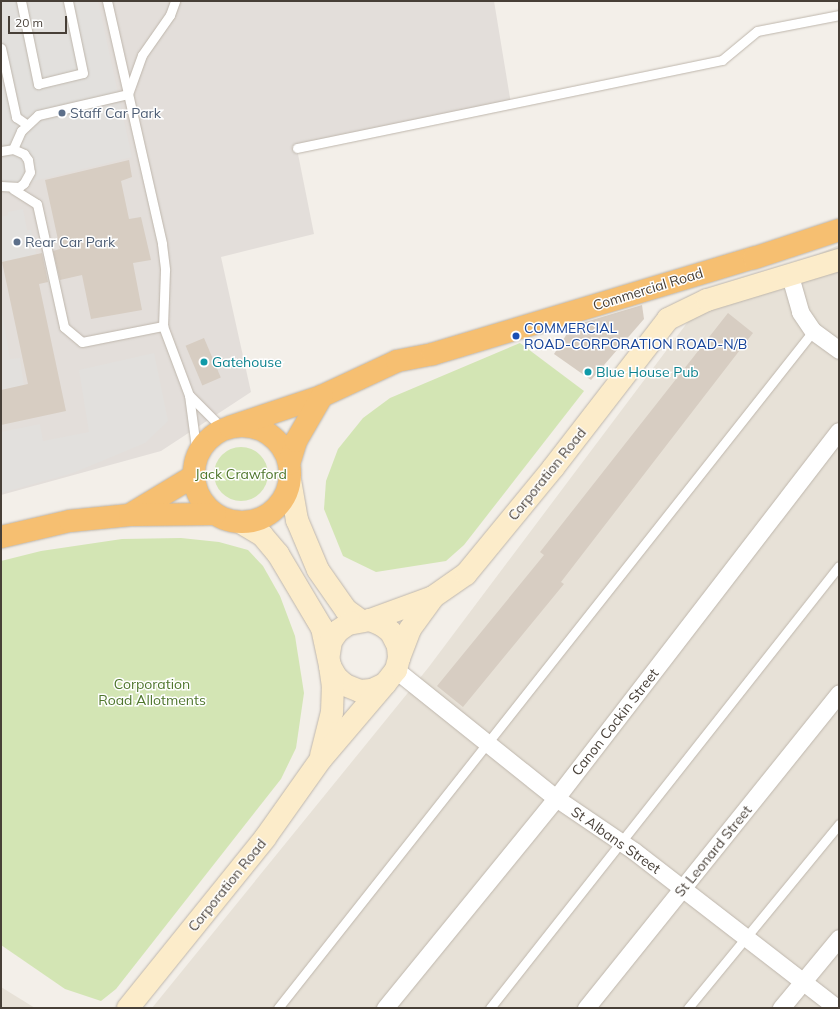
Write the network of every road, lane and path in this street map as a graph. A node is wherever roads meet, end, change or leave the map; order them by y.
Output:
1 (21, 1) edge
2 (68, 1) edge
3 (107, 1) edge
4 (175, 1) edge
5 (839, 15) edge
6 (1, 48) edge
7 (128, 94) junction
8 (26, 124) junction
9 (297, 148) dead end
10 (13, 149) junction
11 (1, 151) edge
12 (1, 186) edge
13 (13, 189) junction
14 (839, 230) edge
15 (839, 260) edge
16 (790, 276) junction
17 (163, 326) junction
18 (813, 330) junction
19 (651, 340) joint
20 (839, 350) edge
21 (190, 395) junction
22 (322, 396) junction
23 (226, 428) junction
24 (839, 431) edge
25 (197, 455) junction
26 (290, 472) junction
27 (194, 476) junction
28 (215, 514) junction
29 (130, 515) junction
30 (240, 522) junction
31 (1, 537) edge
32 (839, 566) edge
33 (433, 597) junction
34 (365, 620) junction
35 (329, 660) junction
36 (394, 671) junction
37 (839, 693) edge
38 (487, 742) junction
39 (321, 759) junction
40 (556, 798) junction
41 (839, 824) edge
42 (620, 842) junction
43 (683, 889) junction
44 (746, 937) junction
45 (839, 938) edge
46 (803, 981) junction
47 (128, 1008) edge
48 (278, 1008) edge
49 (385, 1008) edge
50 (490, 1008) edge
51 (586, 1008) edge
52 (688, 1008) edge
53 (781, 1008) edge
54 (837, 1008) edge

1 - 2 lane
3 - 7 lane
4 - 7 lane
5 - 9 lane
6 - 8 lane
7 - 8 lane
7 - 17 lane
8 - 10 lane
10 - 11 lane
10 - 13 lane
12 - 13 lane
13 - 17 lane
14 - 22 highway, Commercial Road
15 - 16 street, Commercial Road
16 - 18 street
16 - 19 street, Commercial Road
17 - 21 lane
18 - 20 street
18 - 38 lane
19 - 33 street, Corporation Road
21 - 23 lane
21 - 25 lane
22 - 23 highway, Commercial Road
22 - 26 highway
23 - 25 highway
23 - 26 highway
24 - 40 street, Canon Cockin Street
25 - 27 highway
26 - 30 highway
26 - 34 street
27 - 28 highway
27 - 29 highway
28 - 29 highway
28 - 30 highway
29 - 31 highway
30 - 35 street, Corporation Road
32 - 42 lane
33 - 34 street, Corporation Road
33 - 36 street, Corporation Road
34 - 35 street, Corporation Road
34 - 36 street
35 - 36 street, Corporation Road
35 - 39 street, Corporation Road
36 - 38 street, St Albans Street
36 - 39 street, Corporation Road
37 - 43 street, St Leonard Street
38 - 40 street, St Albans Street
38 - 48 lane
39 - 47 street, Corporation Road
40 - 42 street, St Albans Street
40 - 49 street, Canon Cockin Street
41 - 44 lane
42 - 43 street, St Albans Street
42 - 50 lane
43 - 44 street, St Albans Street
43 - 51 street, St Leonard Street
44 - 46 street, St Albans Street
44 - 52 lane
45 - 46 street
46 - 53 street
46 - 54 street, St Albans Street

